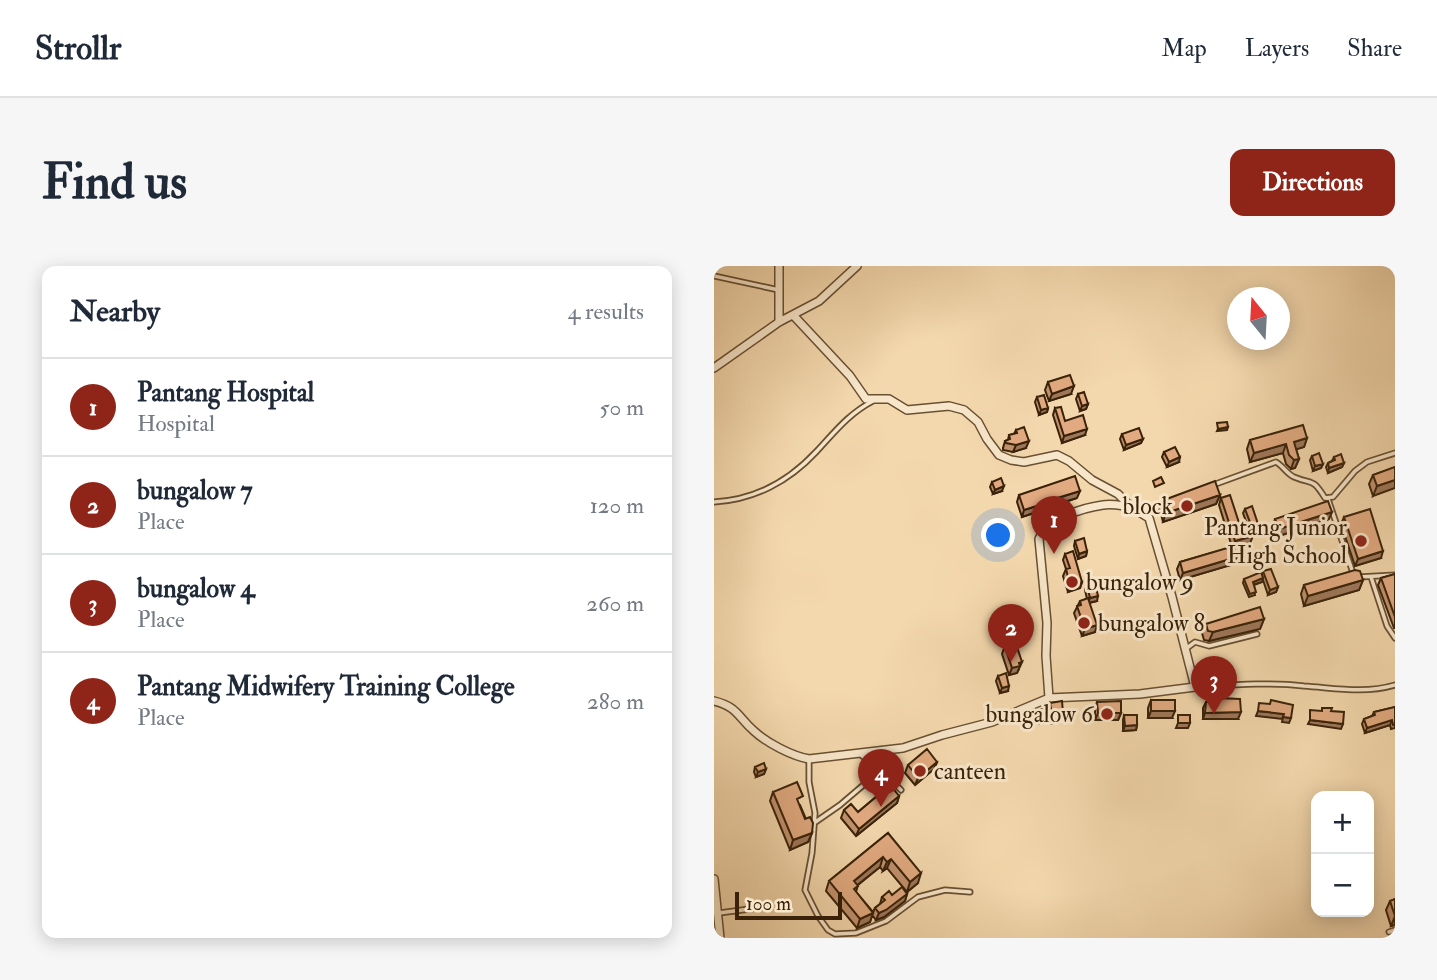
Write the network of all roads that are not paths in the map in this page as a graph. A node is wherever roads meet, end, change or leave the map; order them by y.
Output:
1 (779, 266) edge
2 (846, 266) edge
3 (857, 266) edge
4 (714, 276) edge
5 (847, 276) junction
6 (779, 290) junction
7 (793, 315) junction
8 (779, 322) junction
9 (714, 368) edge
10 (873, 401) junction
11 (1395, 453) edge
12 (1204, 488) edge
13 (1328, 499) junction
14 (714, 502) edge
15 (1167, 502) edge
16 (1131, 507) junction
17 (1145, 515) junction
18 (1395, 575) edge
19 (1371, 577) junction
20 (1257, 634) dead end
21 (1395, 638) edge
22 (1186, 650) junction
23 (1395, 685) edge
24 (1195, 687) junction
25 (1049, 698) junction
26 (714, 701) edge
27 (860, 754) junction
28 (809, 759) junction
29 (881, 770) junction
30 (901, 790) dead end
31 (814, 823) junction
32 (714, 879) edge
33 (970, 892) dead end
34 (765, 907) dead end
35 (717, 913) junction
36 (1395, 930) edge
37 (1389, 932) dead end
38 (720, 938) edge

1 - 6 street
2 - 5 lane
3 - 5 street
4 - 6 lane
5 - 7 street
6 - 8 street
7 - 8 street
7 - 10 street
8 - 9 street
10 - 14 lane
10 - 16 street
11 - 13 lane
12 - 13 lane
13 - 19 lane
15 - 17 lane
16 - 17 street
16 - 25 street
17 - 22 street
18 - 19 lane
19 - 21 lane
20 - 22 lane
22 - 24 street
23 - 24 lane
24 - 25 street
25 - 27 street
26 - 28 street
27 - 28 street
27 - 29 lane
28 - 31 lane
29 - 30 lane
29 - 31 lane
31 - 33 lane
32 - 35 street
34 - 35 lane
35 - 38 street
36 - 37 lane

